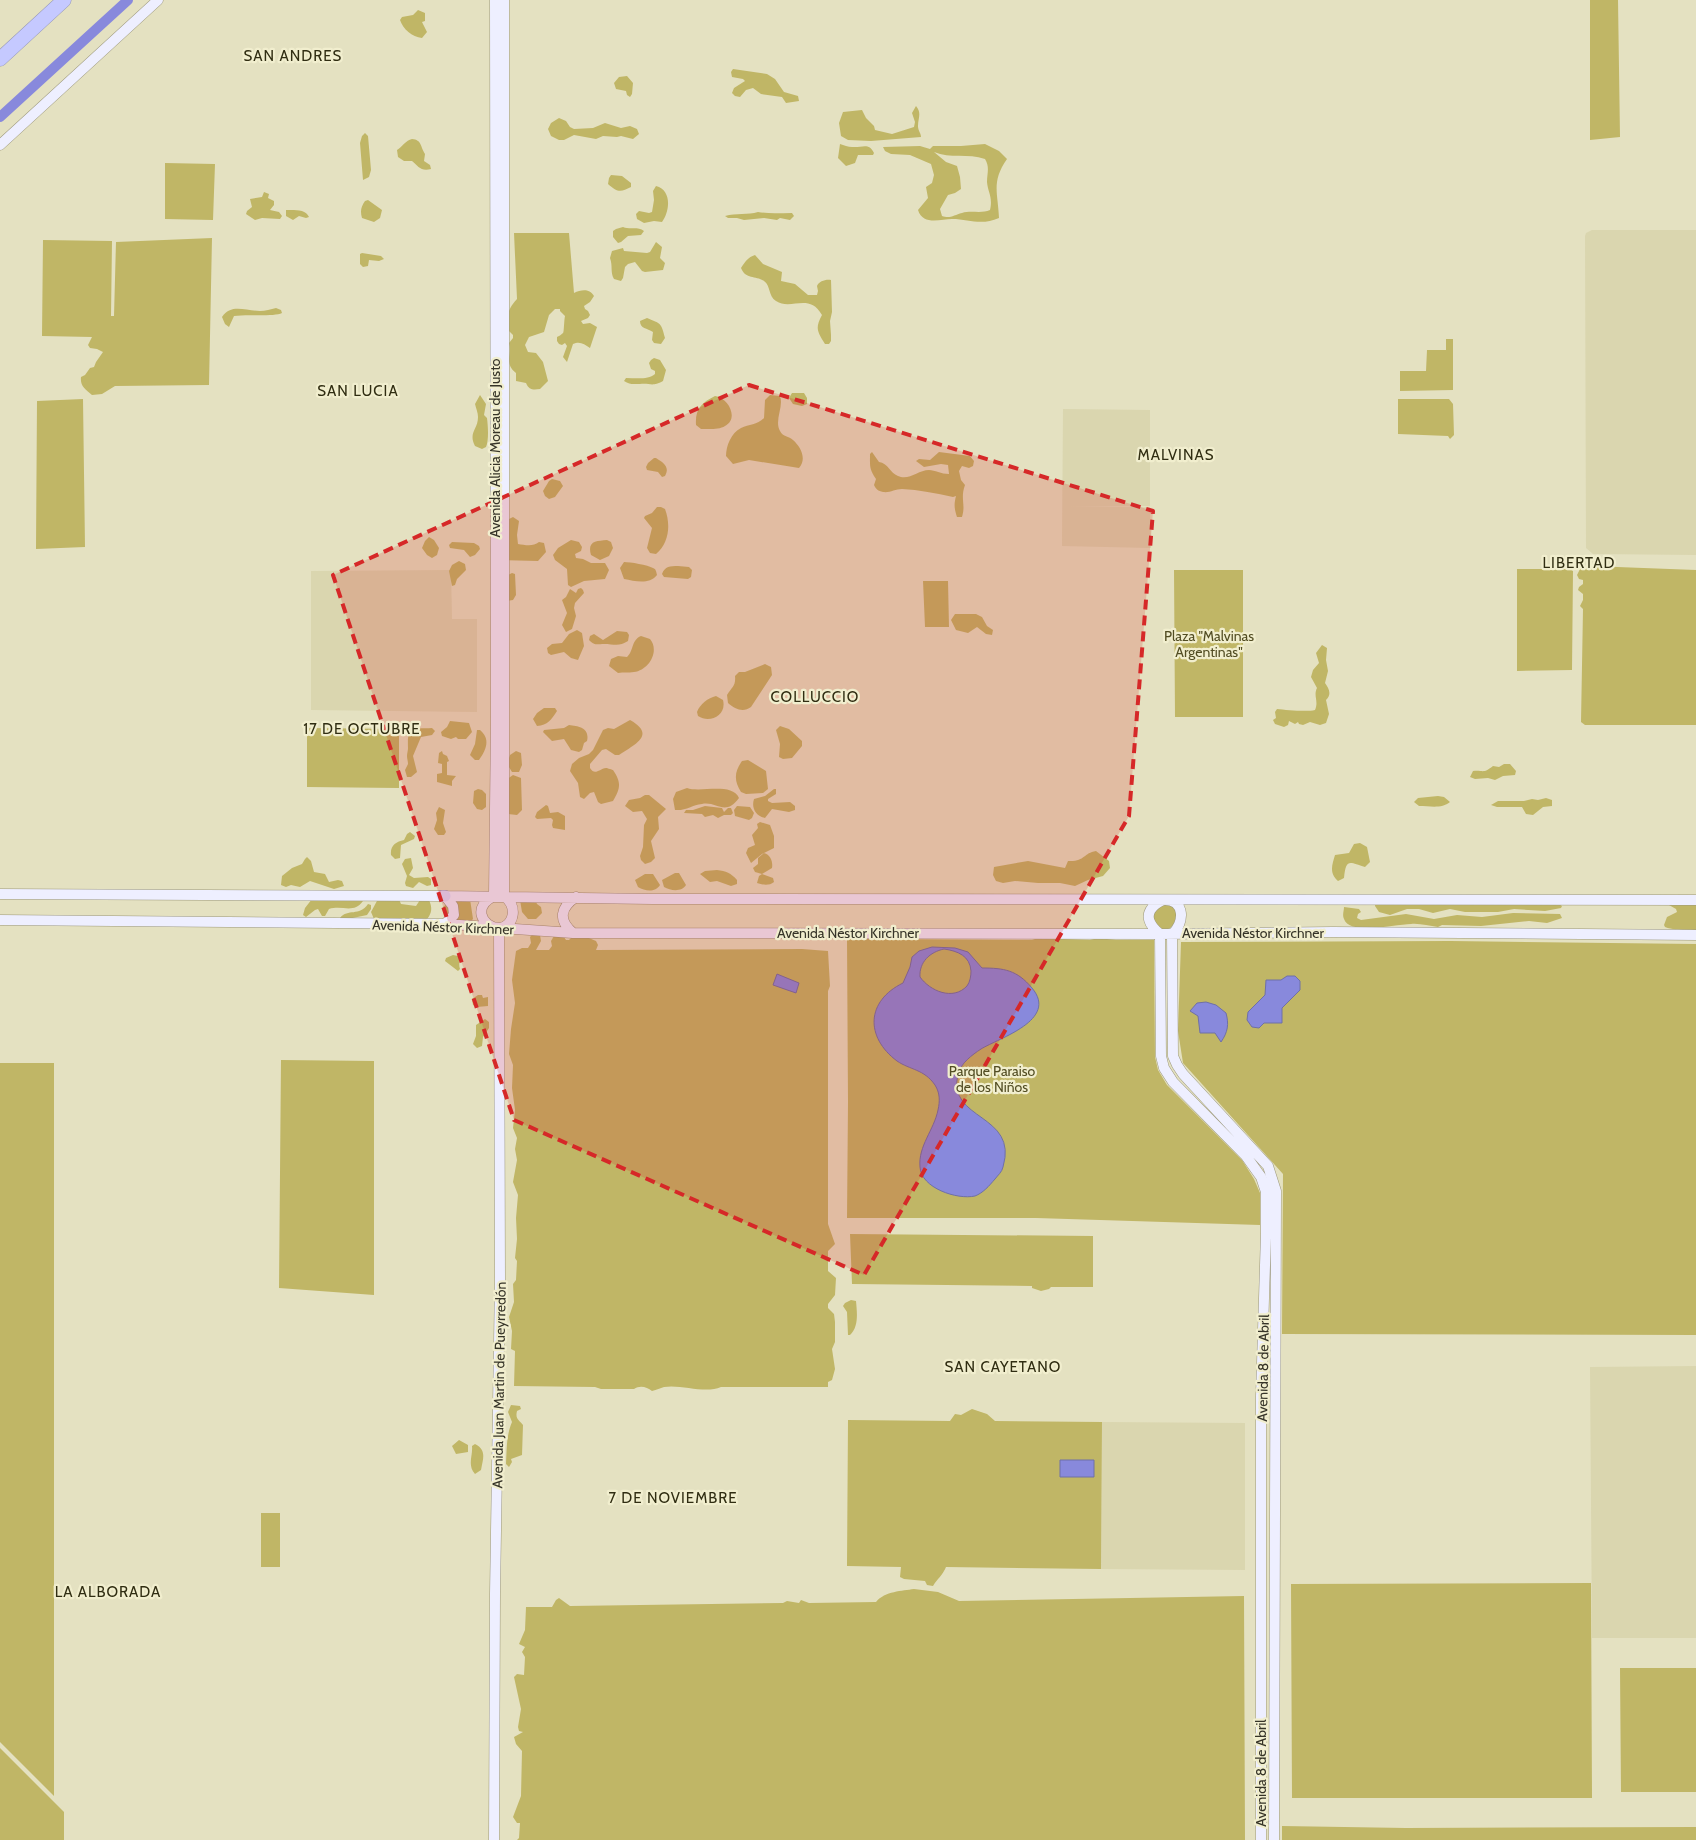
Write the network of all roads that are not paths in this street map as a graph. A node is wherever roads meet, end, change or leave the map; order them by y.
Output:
1 (64, 0) edge
2 (158, 0) edge
3 (495, 0) edge
4 (504, 0) edge
5 (0, 59) edge
6 (0, 145) edge
7 (0, 894) edge
8 (443, 896) junction
9 (499, 896) junction
10 (576, 897) junction
11 (1165, 900) junction
12 (1696, 900) edge
13 (0, 920) edge
14 (445, 924) junction
15 (499, 929) junction
16 (573, 932) junction
17 (1160, 934) junction
18 (1172, 934) junction
19 (1696, 935) edge
20 (494, 1840) edge
21 (1261, 1840) edge
22 (1274, 1840) edge

1 - 5 highway
2 - 6 main road
3 - 9 main road, Avenida Alicia Moreau de Justo
4 - 9 main road, Avenida Alicia Moreau de Justo
7 - 8 main road, Avenida Néstor Kirchner
8 - 9 main road, Avenida Néstor Kirchner
8 - 14 main road
9 - 10 main road, Avenida Néstor Kirchner
9 - 15 main road
9 - 15 main road
10 - 11 main road, Avenida Néstor Kirchner
10 - 16 main road
11 - 12 main road, Avenida Néstor Kirchner
11 - 17 main road
11 - 18 main road
13 - 14 main road, Avenida Néstor Kirchner
14 - 15 main road, Avenida Néstor Kirchner
15 - 16 main road, Avenida Néstor Kirchner
15 - 20 main road, Avenida Juan Martin de Pueyrredón
16 - 17 main road, Avenida Néstor Kirchner
17 - 18 main road, Avenida Néstor Kirchner
17 - 21 main road, Avenida 8 de Abril
18 - 19 main road, Avenida Néstor Kirchner
18 - 22 main road, Avenida 8 de Abril

